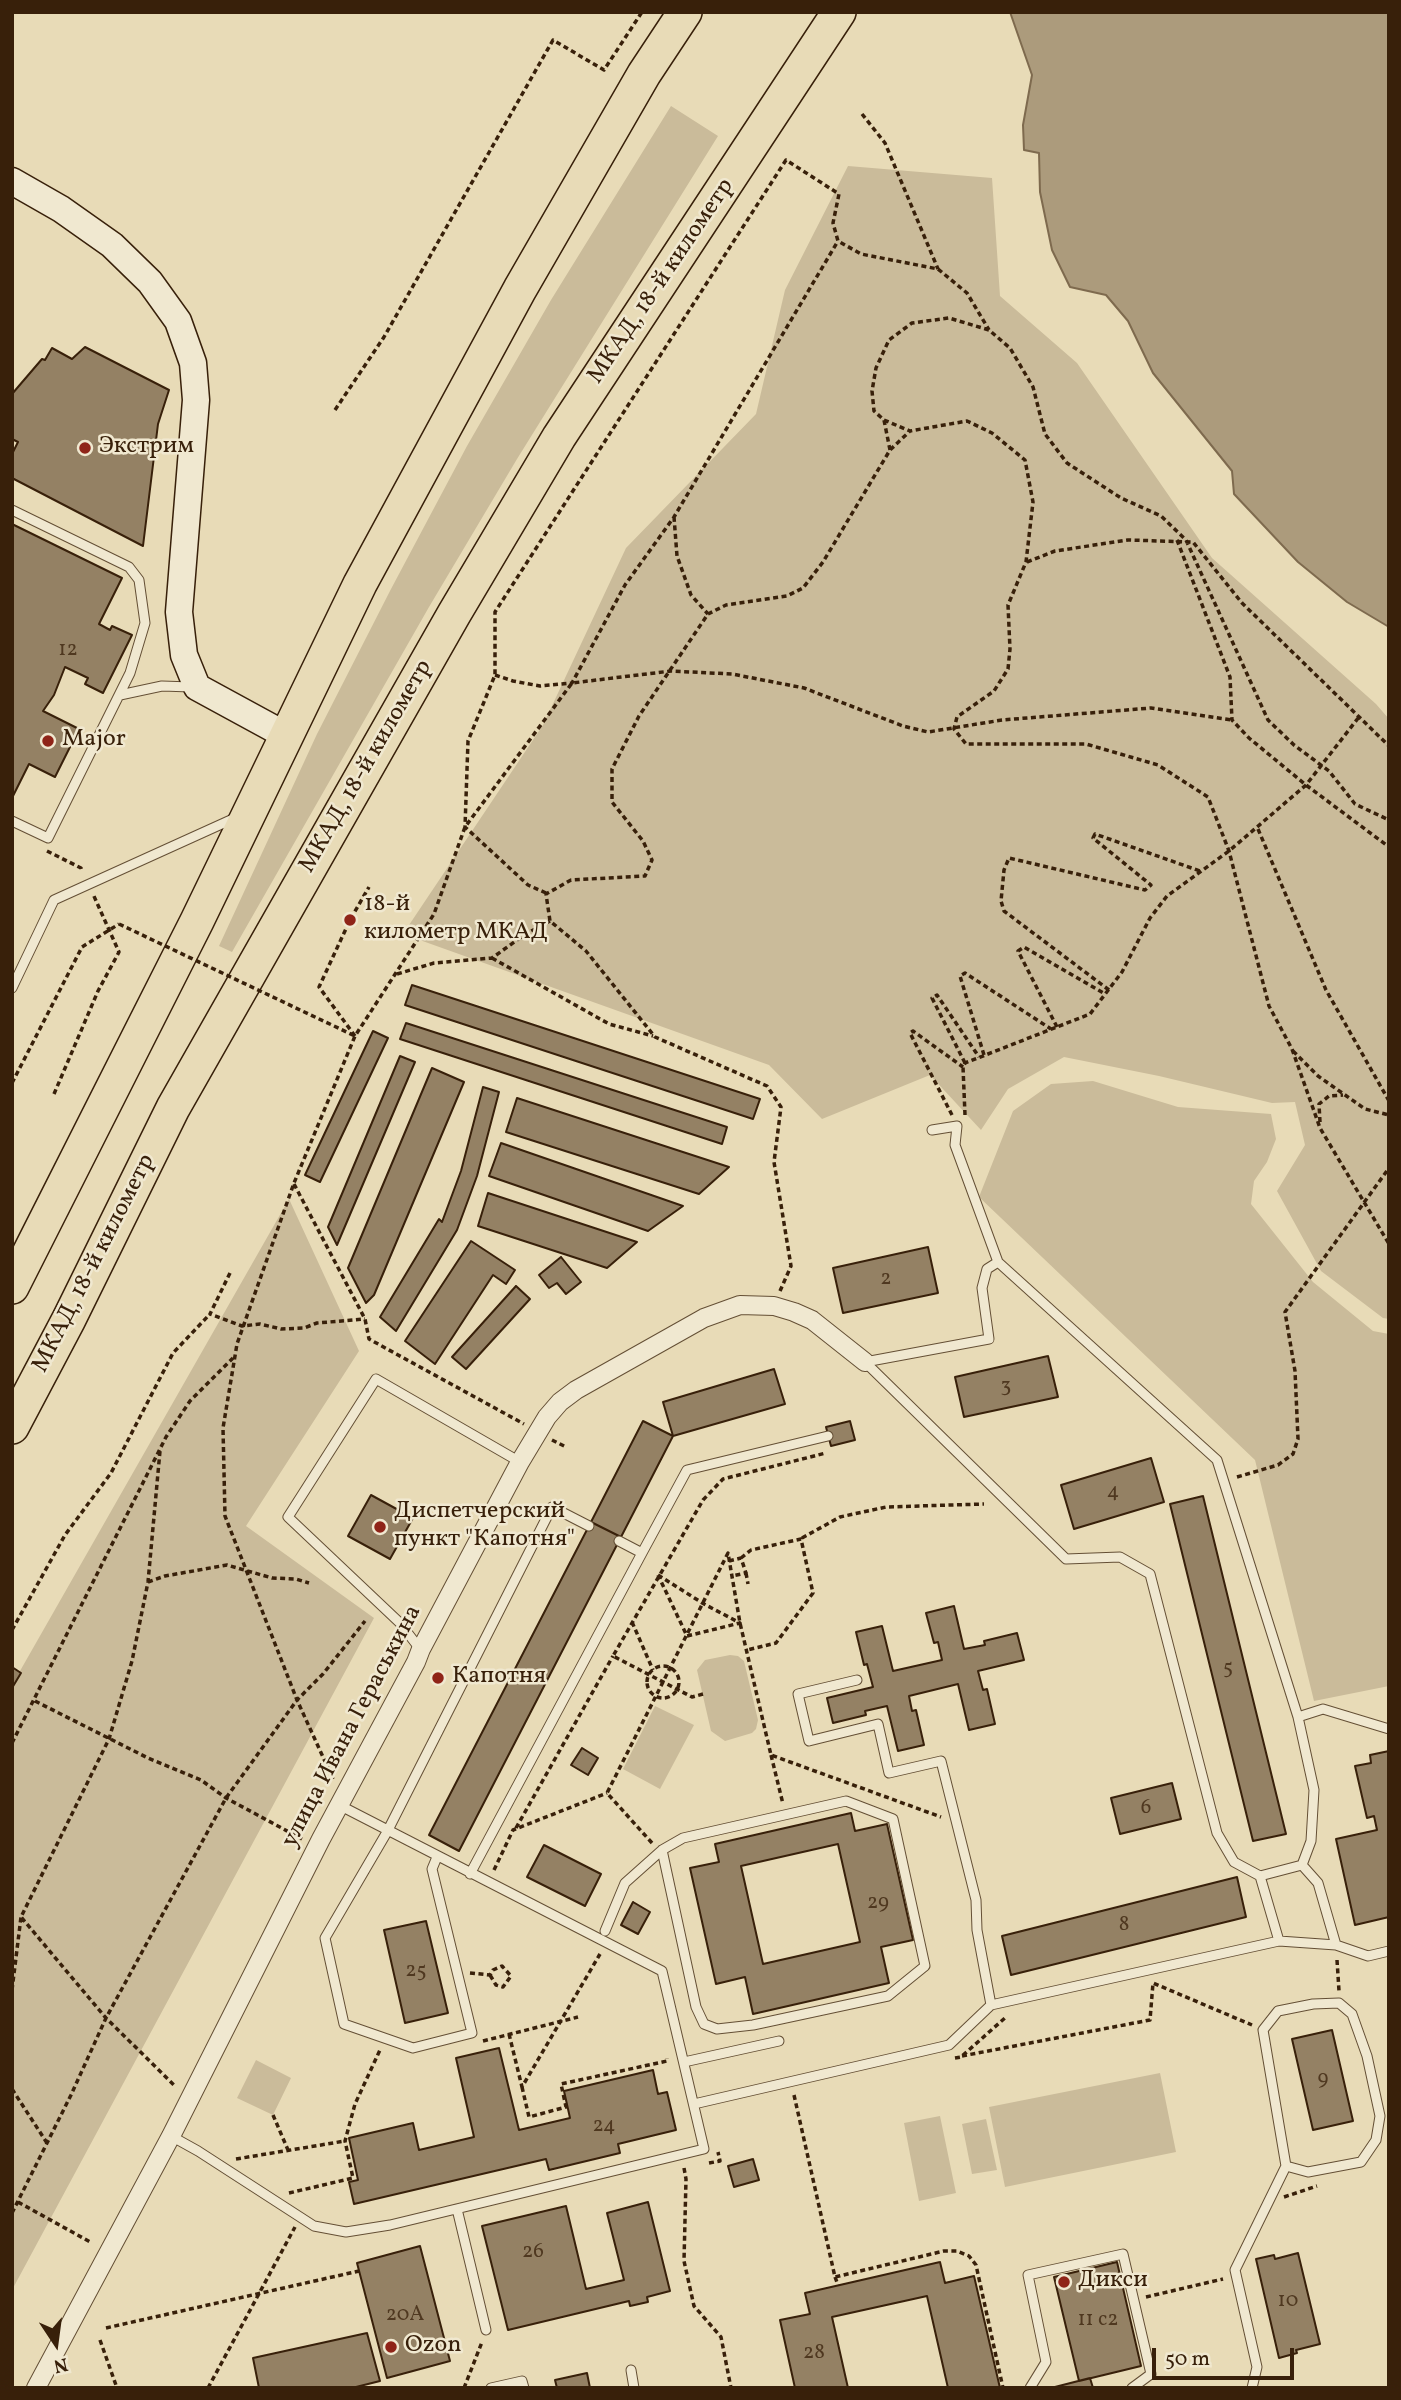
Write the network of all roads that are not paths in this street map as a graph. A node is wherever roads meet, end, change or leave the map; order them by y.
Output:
1 (685, 12) edge
2 (839, 12) edge
3 (14, 186) edge
4 (12, 510) edge
5 (197, 687) junction
6 (120, 695) junction
7 (287, 736) junction
8 (250, 812) junction
9 (12, 821) edge
10 (12, 988) edge
11 (932, 1130) dead end
12 (998, 1262) junction
13 (19, 1268) edge
14 (865, 1362) junction
15 (12, 1427) edge
16 (828, 1436) dead end
17 (520, 1462) junction
18 (589, 1526) dead end
19 (619, 1541) dead end
20 (642, 1553) junction
21 (421, 1649) junction
22 (857, 1680) dead end
23 (1298, 1717) junction
24 (1389, 1729) edge
25 (339, 1805) junction
26 (387, 1832) junction
27 (662, 1850) junction
28 (438, 1857) junction
29 (1302, 1865) junction
30 (470, 1874) junction
31 (1260, 1876) junction
32 (605, 1931) dead end
33 (1279, 1941) junction
34 (1336, 1945) junction
35 (1389, 1951) edge
36 (991, 2005) junction
37 (779, 2041) dead end
38 (684, 2062) junction
39 (694, 2104) junction
40 (171, 2136) junction
41 (1286, 2166) junction
42 (457, 2209) junction
43 (486, 2330) road end
44 (631, 2370) dead end
45 (36, 2388) edge
46 (491, 2388) edge
47 (524, 2388) edge
48 (634, 2388) edge
49 (1030, 2388) edge
50 (1132, 2388) edge
51 (1252, 2388) edge

1 - 7 highway
2 - 15 highway, МКАД, 18-й километр
3 - 5 street
4 - 6 lane
5 - 6 lane
5 - 7 street
6 - 9 lane
7 - 8 highway
8 - 10 lane
8 - 13 highway
11 - 12 lane
12 - 14 lane
12 - 23 lane
14 - 17 street, улица Ивана Гераськина
14 - 31 lane
16 - 20 lane
17 - 21 street, улица Ивана Гераськина
17 - 21 lane
18 - 26 lane
19 - 20 lane
20 - 30 lane
21 - 25 street, улица Ивана Гераськина
22 - 36 lane
23 - 24 lane
23 - 29 lane
25 - 26 lane
25 - 40 street, улица Ивана Гераськина
26 - 28 lane
26 - 28 lane
27 - 27 lane
27 - 32 lane
28 - 30 lane
29 - 31 lane
29 - 34 lane
30 - 38 lane
31 - 33 lane
33 - 34 lane
33 - 36 lane
34 - 35 lane
36 - 39 lane
37 - 38 lane
38 - 39 lane
39 - 42 lane
40 - 42 lane
40 - 45 street, улица Ивана Гераськина
41 - 41 lane
41 - 51 lane
42 - 43 lane
44 - 48 lane
46 - 47 lane
49 - 50 lane

